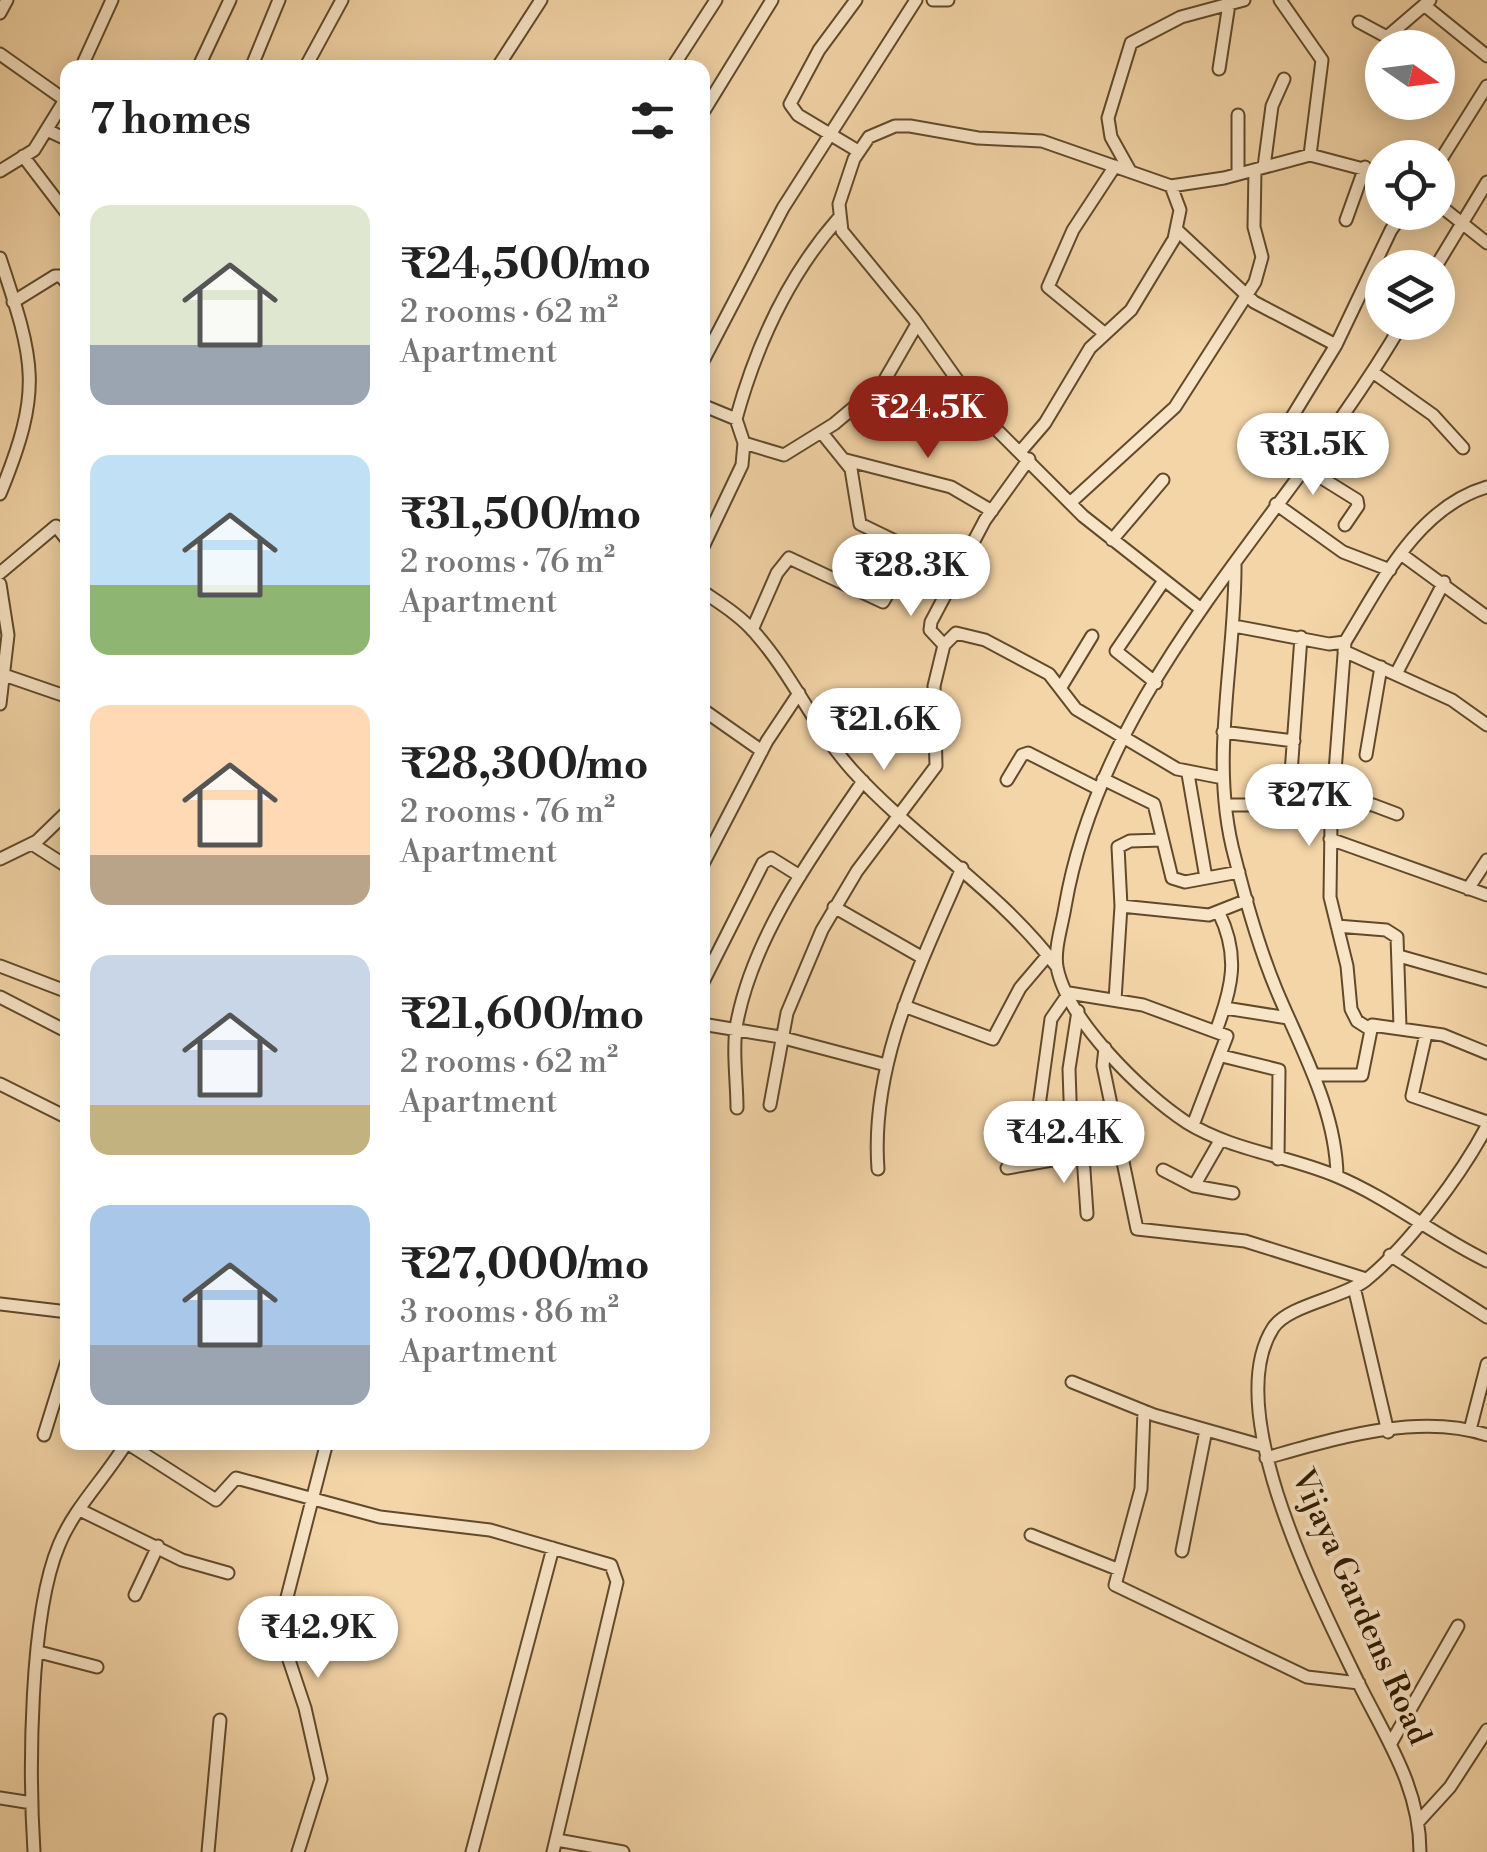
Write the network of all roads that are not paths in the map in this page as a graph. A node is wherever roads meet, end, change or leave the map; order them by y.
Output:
1 (7, 0) edge
2 (112, 0) edge
3 (230, 0) edge
4 (279, 0) edge
5 (342, 0) edge
6 (541, 0) edge
7 (716, 0) edge
8 (772, 0) edge
9 (856, 0) edge
10 (916, 0) edge
11 (933, 0) edge
12 (948, 0) edge
13 (1244, 0) edge
14 (1280, 0) edge
15 (1427, 3) edge
16 (1229, 4) junction
17 (0, 13) edge
18 (1359, 22) dead end
19 (0, 54) edge
20 (1487, 56) edge
21 (85, 60) edge
22 (202, 60) edge
23 (254, 60) edge
24 (309, 60) edge
25 (502, 60) edge
26 (677, 60) edge
27 (1219, 69) dead end
28 (1284, 78) dead end
29 (1487, 86) edge
30 (60, 94) edge
31 (710, 101) edge
32 (60, 110) edge
33 (1238, 115) dead end
34 (49, 131) junction
35 (828, 134) junction
36 (60, 136) edge
37 (1453, 140) edge
38 (858, 151) junction
39 (1310, 155) junction
40 (23, 156) junction
41 (3, 165) edge
42 (1115, 166) junction
43 (1365, 167) joint
44 (1259, 168) junction
45 (1130, 171) junction
46 (1238, 174) junction
47 (1487, 182) edge
48 (1171, 186) junction
49 (60, 205) edge
50 (1455, 216) edge
51 (838, 219) junction
52 (1346, 220) dead end
53 (1462, 221) junction
54 (1391, 230) edge
55 (1178, 231) junction
56 (1487, 243) edge
57 (1445, 250) edge
58 (0, 258) edge
59 (60, 279) edge
60 (1246, 296) junction
61 (13, 302) junction
62 (917, 324) junction
63 (1104, 333) junction
64 (1393, 340) edge
65 (1336, 346) junction
66 (710, 348) edge
67 (1374, 373) junction
68 (710, 408) edge
69 (736, 418) junction
70 (822, 433) junction
71 (744, 443) junction
72 (1463, 448) dead end
73 (1024, 455) junction
74 (843, 459) junction
75 (1302, 470) junction
76 (1163, 480) dead end
77 (1487, 487) edge
78 (0, 494) edge
79 (1070, 503) junction
80 (1276, 504) junction
81 (992, 511) junction
82 (60, 522) edge
83 (1345, 525) dead end
84 (56, 526) junction
85 (60, 531) edge
86 (710, 532) edge
87 (1112, 540) junction
88 (913, 551) junction
89 (1401, 554) junction
90 (1236, 562) junction
91 (1390, 570) junction
92 (956, 572) junction
93 (0, 573) edge
94 (1162, 582) junction
95 (1444, 582) junction
96 (0, 584) edge
97 (710, 596) edge
98 (1201, 609) junction
99 (1487, 617) edge
100 (1234, 626) junction
101 (752, 630) junction
102 (1092, 636) dead end
103 (1300, 637) junction
104 (944, 645) junction
105 (1344, 646) junction
106 (1381, 667) junction
107 (4, 674) junction
108 (1396, 674) junction
109 (1156, 684) junction
110 (1061, 687) junction
111 (798, 693) junction
112 (60, 695) edge
113 (0, 704) edge
114 (710, 715) edge
115 (1487, 725) edge
116 (1223, 732) junction
117 (1125, 736) junction
118 (1294, 741) junction
119 (762, 751) junction
120 (1366, 755) dead end
121 (1291, 773) dead end
122 (1188, 774) junction
123 (1223, 778) junction
124 (1007, 780) dead end
125 (863, 781) junction
126 (1101, 784) junction
127 (1332, 799) junction
128 (1226, 805) junction
129 (1397, 814) dead end
130 (898, 815) junction
131 (60, 818) edge
132 (1330, 823) junction
133 (1330, 839) junction
134 (1162, 840) junction
135 (32, 844) junction
136 (710, 851) edge
137 (0, 860) edge
138 (1487, 860) edge
139 (60, 861) edge
140 (962, 868) junction
141 (1239, 872) junction
142 (800, 876) junction
143 (1206, 878) junction
144 (1468, 889) junction
145 (1487, 896) edge
146 (1247, 900) junction
147 (1121, 906) junction
148 (834, 907) junction
149 (1219, 913) junction
150 (1338, 926) junction
151 (1048, 955) junction
152 (1399, 956) junction
153 (924, 958) junction
154 (0, 966) edge
155 (1057, 966) junction
156 (710, 968) edge
157 (1487, 981) edge
158 (60, 989) edge
159 (1069, 993) junction
160 (0, 997) edge
161 (1114, 1000) junction
162 (904, 1006) junction
163 (1224, 1008) junction
164 (1078, 1011) junction
165 (1288, 1018) junction
166 (710, 1025) edge
167 (1400, 1027) junction
168 (60, 1028) edge
169 (1368, 1028) junction
170 (736, 1030) junction
171 (1216, 1031) junction
172 (1426, 1034) junction
173 (780, 1038) junction
174 (1105, 1048) junction
175 (1487, 1053) edge
176 (1222, 1056) junction
177 (886, 1065) junction
178 (1314, 1074) junction
179 (0, 1084) edge
180 (770, 1105) dead end
181 (738, 1108) dead end
182 (60, 1114) edge
183 (1487, 1124) edge
184 (1193, 1125) junction
185 (1221, 1139) junction
186 (1121, 1148) junction
187 (1481, 1148) edge
188 (1078, 1157) junction
189 (1278, 1159) junction
190 (1031, 1164) junction
191 (1007, 1168) dead end
192 (878, 1170) dead end
193 (1163, 1170) dead end
194 (1337, 1176) junction
195 (1194, 1186) junction
196 (1232, 1193) dead end
197 (1087, 1214) dead end
198 (1418, 1222) junction
199 (1390, 1255) junction
200 (1487, 1261) edge
201 (1366, 1279) junction
202 (1354, 1288) junction
203 (0, 1304) edge
204 (60, 1311) edge
205 (1487, 1317) edge
206 (1487, 1364) edge
207 (1072, 1382) dead end
208 (60, 1384) edge
209 (1144, 1411) junction
210 (1206, 1430) junction
211 (1470, 1430) junction
212 (1388, 1432) junction
213 (44, 1435) dead end
214 (1487, 1435) edge
215 (122, 1450) edge
216 (138, 1450) edge
217 (325, 1450) edge
218 (1265, 1452) junction
219 (310, 1500) junction
220 (80, 1510) junction
221 (1031, 1535) dead end
222 (158, 1546) junction
223 (554, 1548) junction
224 (1182, 1552) dead end
225 (1117, 1568) junction
226 (228, 1574) dead end
227 (135, 1595) dead end
228 (1458, 1626) dead end
229 (38, 1652) junction
230 (97, 1667) dead end
231 (1359, 1683) junction
232 (220, 1720) dead end
233 (1487, 1730) edge
234 (1391, 1743) junction
235 (0, 1798) edge
236 (32, 1803) junction
237 (1419, 1821) junction
238 (555, 1846) edge
239 (34, 1852) edge
240 (208, 1852) edge
241 (298, 1852) edge
242 (472, 1852) edge
243 (623, 1852) edge
244 (1420, 1852) edge

1 - 17 street
2 - 21 street
3 - 22 street
4 - 23 street
5 - 24 street
6 - 25 street
7 - 26 street
8 - 31 street
9 - 35 street
10 - 35 street
11 - 12 street
13 - 16 street
14 - 39 street
15 - 18 street
15 - 20 street
16 - 27 street
16 - 45 street
19 - 30 street
28 - 44 street
29 - 37 street
32 - 34 street
33 - 46 street
34 - 36 street
34 - 40 street
35 - 38 street
35 - 66 street
38 - 42 street
38 - 51 street
39 - 43 street
39 - 44 street
40 - 41 street
40 - 49 street
42 - 45 street
42 - 63 street
43 - 52 street
44 - 46 street
44 - 60 street
45 - 48 street
46 - 48 street
47 - 53 street
48 - 55 street
50 - 53 street
51 - 62 street
51 - 69 street
53 - 56 street
53 - 57 street
54 - 65 street
55 - 60 street
55 - 63 street
58 - 61 street
59 - 61 street
60 - 65 street
60 - 79 street
61 - 78 street
62 - 70 street
62 - 73 street
63 - 73 street
64 - 67 street
65 - 75 street
67 - 72 street
67 - 75 street
68 - 69 street
69 - 71 street
70 - 71 street
70 - 74 street
71 - 86 street
73 - 79 street
73 - 81 street
74 - 81 street
74 - 88 street
75 - 80 street
75 - 83 street
76 - 87 street
77 - 89 street
79 - 87 street
80 - 90 street
80 - 91 street
81 - 92 street
82 - 84 street
84 - 85 street
84 - 93 street
87 - 94 street
88 - 92 street
88 - 101 street
89 - 91 street
89 - 95 street
90 - 98 street
90 - 100 street
91 - 105 street
92 - 104 street
94 - 98 street
94 - 109 street
95 - 99 street
95 - 108 street
96 - 107 street
97 - 101 street
98 - 109 street
100 - 103 street
100 - 116 street
101 - 111 street
102 - 110 street
103 - 105 street
103 - 118 street
104 - 110 street
104 - 130 street
105 - 106 street
105 - 127 street
106 - 108 street
106 - 120 street
107 - 112 street
107 - 113 street
108 - 115 street
109 - 117 street
110 - 117 street
111 - 119 street
111 - 125 street
114 - 119 street
116 - 118 street
116 - 123 street
117 - 122 street
117 - 126 street
118 - 121 street
119 - 136 street
122 - 123 street
122 - 143 street
123 - 128 street
124 - 126 street
125 - 130 street
125 - 142 street
126 - 134 street
126 - 155 street
127 - 129 street
127 - 132 street
128 - 132 street
128 - 141 street
130 - 140 street
130 - 148 street
131 - 135 street
132 - 133 street
133 - 144 street
133 - 150 street
134 - 143 street
134 - 147 street
135 - 137 street
135 - 139 street
138 - 144 street
140 - 151 street
140 - 153 street
141 - 143 street
141 - 146 street
142 - 156 street
142 - 170 street
144 - 145 street
146 - 149 street
146 - 165 street
147 - 149 street
147 - 161 street
148 - 153 street
148 - 173 street
149 - 163 street
150 - 152 street
150 - 169 street
151 - 155 street
151 - 162 street
152 - 157 street
152 - 167 street
153 - 162 street
154 - 158 street
155 - 159 street
159 - 161 street
159 - 164 street
159 - 190 street
160 - 168 street
161 - 171 street
162 - 177 street
163 - 165 street
163 - 171 street
164 - 174 street
164 - 188 street
165 - 178 street
166 - 170 street
167 - 169 street
167 - 172 street
169 - 178 street
170 - 173 street
170 - 181 street
171 - 176 street
172 - 175 street
172 - 183 street
173 - 177 street
173 - 180 street
174 - 184 street
174 - 186 street
176 - 184 street
176 - 189 street
177 - 192 street
178 - 194 street
179 - 182 street
183 - 187 street, Vijaya Gardens Road
184 - 185 street
185 - 189 street
185 - 195 street
186 - 188 street
186 - 201 street
187 - 198 street, Vijaya Gardens Road
188 - 190 street
188 - 197 street
189 - 194 street
190 - 191 street
193 - 195 street
194 - 198 street
195 - 196 street
198 - 199 street, Vijaya Gardens Road
198 - 200 street
199 - 201 street, Vijaya Gardens Road
199 - 205 street
201 - 202 street, Vijaya Gardens Road
202 - 212 street
202 - 218 street, Vijaya Gardens Road
203 - 204 street
206 - 211 street
207 - 209 street
208 - 213 street
209 - 210 street
209 - 225 street
210 - 218 street
210 - 224 street
211 - 212 street
211 - 214 street
212 - 218 street
215 - 220 street
216 - 219 street
217 - 219 street
218 - 231 street, Vijaya Gardens Road
219 - 223 street
219 - 241 street
220 - 222 street
220 - 229 street
221 - 225 street
222 - 226 street
222 - 227 street
223 - 238 street
223 - 242 street
225 - 231 street
228 - 234 street
229 - 230 street
229 - 236 street
231 - 234 street, Vijaya Gardens Road
232 - 240 street
233 - 237 street
234 - 237 street, Vijaya Gardens Road
235 - 236 street
236 - 239 street
237 - 244 street, Vijaya Gardens Road
238 - 243 street

